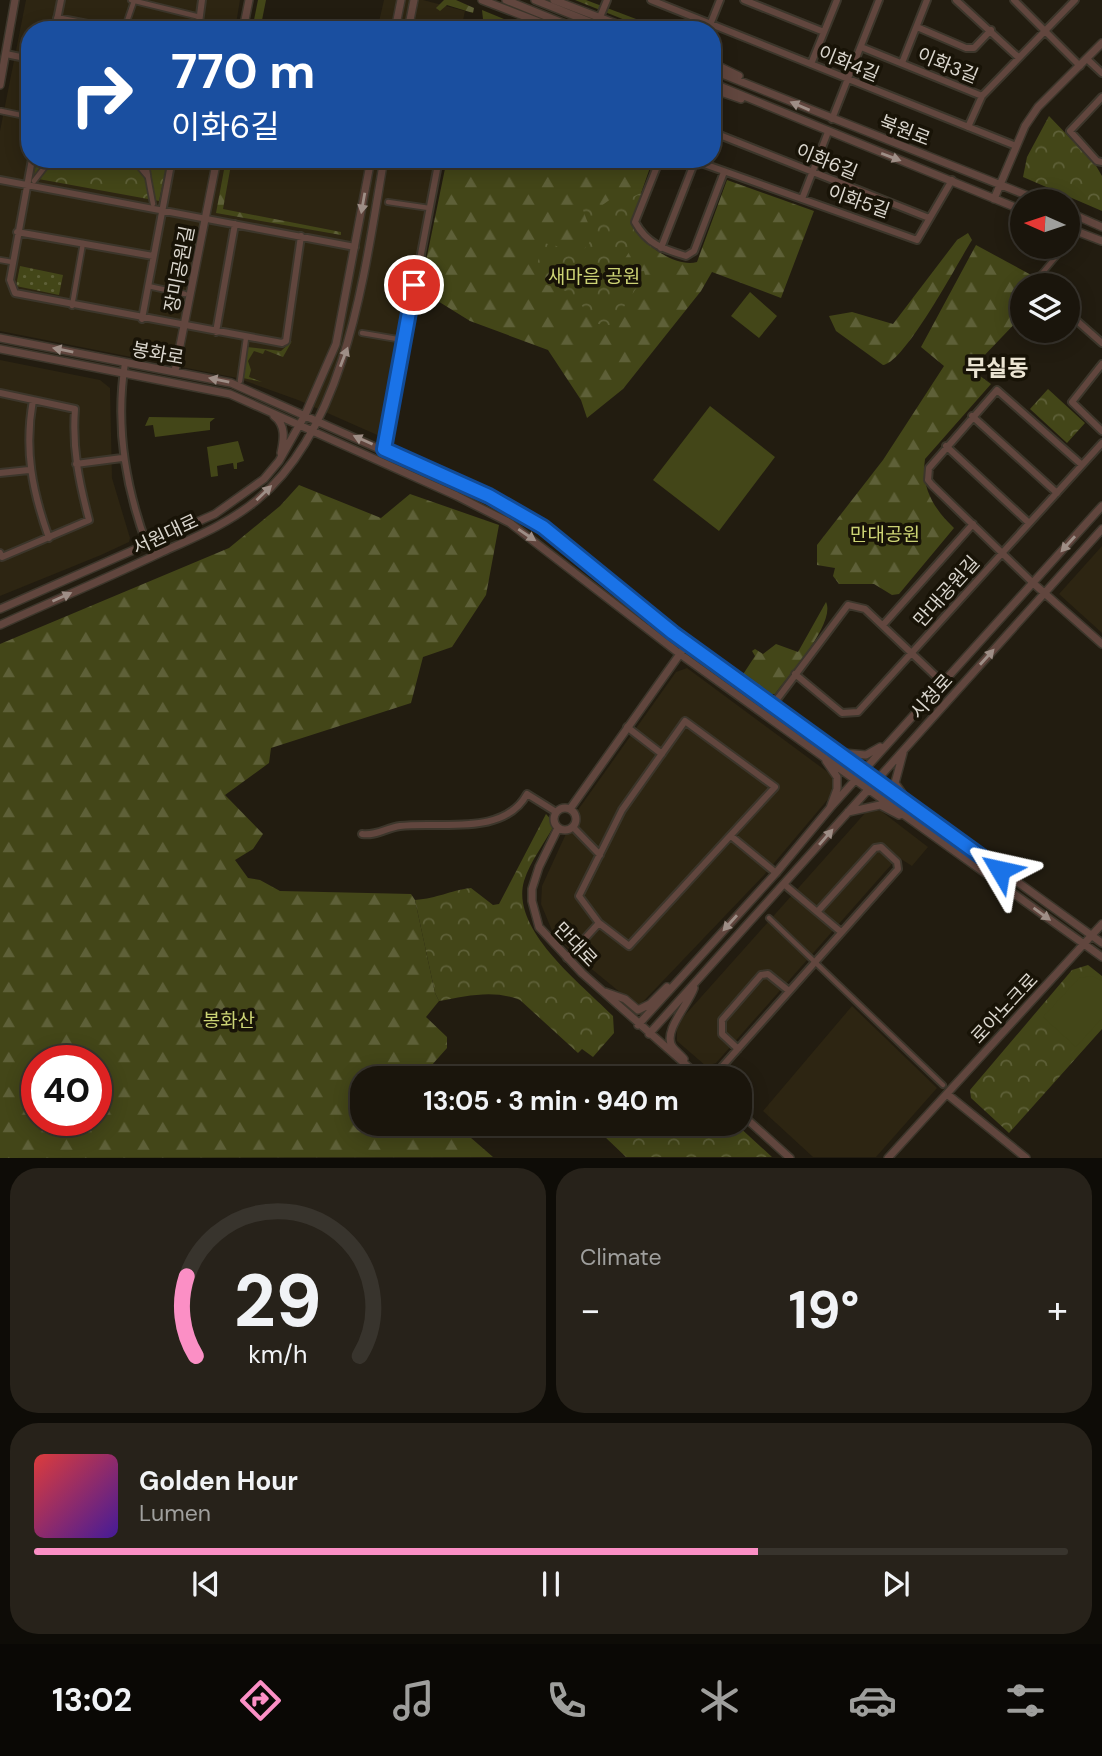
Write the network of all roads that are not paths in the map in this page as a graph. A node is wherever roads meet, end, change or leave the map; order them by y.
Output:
1 (15, 0) edge
2 (61, 0) edge
3 (133, 0) edge
4 (202, 0) edge
5 (249, 0) edge
6 (399, 0) edge
7 (506, 0) edge
8 (535, 0) edge
9 (554, 0) edge
10 (607, 0) edge
11 (651, 0) edge
12 (674, 0) edge
13 (720, 0) edge
14 (744, 0) edge
15 (837, 0) edge
16 (879, 0) edge
17 (927, 0) edge
18 (957, 0) edge
19 (1014, 0) edge
20 (1074, 0) edge
21 (485, 1) edge
22 (416, 2) edge
23 (671, 8) junction
24 (200, 17) junction
25 (600, 17) junction
26 (57, 18) junction
27 (56, 21) edge
28 (72, 21) edge
29 (127, 21) edge
30 (199, 21) edge
31 (245, 21) edge
32 (397, 21) edge
33 (411, 21) edge
34 (537, 21) edge
35 (558, 21) edge
36 (588, 21) edge
37 (610, 21) edge
38 (697, 21) edge
39 (711, 21) edge
40 (916, 27) junction
41 (990, 30) junction
42 (1045, 30) junction
43 (721, 31) edge
44 (824, 32) junction
45 (1102, 43) edge
46 (861, 47) junction
47 (3, 53) edge
48 (21, 57) edge
49 (1018, 57) junction
50 (1087, 59) junction
51 (902, 63) junction
52 (811, 64) junction
53 (1080, 66) junction
54 (721, 68) edge
55 (1102, 73) edge
56 (721, 74) edge
57 (848, 79) junction
58 (0, 85) edge
59 (721, 87) edge
60 (758, 88) junction
61 (721, 92) edge
62 (982, 96) junction
63 (1102, 97) edge
64 (754, 102) junction
65 (1, 111) edge
66 (21, 115) edge
67 (832, 119) junction
68 (968, 127) junction
69 (828, 132) junction
70 (721, 136) edge
71 (1016, 146) junction
72 (1102, 162) edge
73 (30, 168) edge
74 (42, 168) edge
75 (140, 168) edge
76 (146, 168) edge
77 (170, 168) edge
78 (215, 168) edge
79 (369, 168) edge
80 (382, 168) edge
81 (437, 168) edge
82 (656, 168) edge
83 (689, 168) edge
84 (713, 168) edge
85 (724, 172) junction
86 (812, 172) junction
87 (148, 177) junction
88 (0, 180) edge
89 (952, 180) junction
90 (34, 181) dead end
91 (1001, 184) junction
92 (26, 185) junction
93 (1013, 189) edge
94 (802, 198) junction
95 (994, 199) junction
96 (388, 202) dead end
97 (153, 204) dead end
98 (1010, 205) edge
99 (429, 208) junction
100 (162, 211) junction
101 (1080, 217) edge
102 (204, 218) junction
103 (929, 218) junction
104 (235, 224) junction
105 (1102, 227) edge
106 (17, 232) junction
107 (1080, 233) edge
108 (301, 236) junction
109 (1102, 241) edge
110 (83, 243) junction
111 (355, 247) junction
112 (661, 248) junction
113 (153, 256) junction
114 (1055, 259) edge
115 (0, 260) edge
116 (12, 262) junction
117 (1044, 273) edge
118 (147, 286) junction
119 (185, 294) dead end
120 (72, 306) junction
121 (142, 319) junction
122 (1080, 324) edge
123 (184, 327) junction
124 (216, 332) junction
125 (362, 333) dead end
126 (0, 338) edge
127 (247, 338) junction
128 (403, 340) junction
129 (1102, 343) edge
130 (0, 349) edge
131 (125, 363) junction
132 (1102, 364) edge
133 (175, 371) junction
134 (124, 372) junction
135 (240, 381) dead end
136 (0, 393) edge
137 (33, 400) junction
138 (262, 409) junction
139 (305, 415) junction
140 (972, 416) junction
141 (316, 420) junction
142 (300, 425) junction
143 (311, 430) junction
144 (1102, 432) edge
145 (1102, 443) edge
146 (946, 446) junction
147 (384, 449) junction
148 (122, 458) junction
149 (279, 461) junction
150 (76, 464) junction
151 (1082, 465) junction
152 (29, 470) junction
153 (0, 473) edge
154 (461, 483) junction
155 (1057, 493) junction
156 (457, 496) junction
157 (1102, 506) edge
158 (1029, 523) junction
159 (973, 524) junction
160 (1102, 529) edge
161 (49, 538) junction
162 (147, 545) junction
163 (1003, 552) junction
164 (0, 553) edge
165 (1034, 583) junction
166 (1045, 592) junction
167 (0, 609) edge
168 (0, 625) edge
169 (883, 625) junction
170 (687, 644) junction
171 (1102, 644) edge
172 (912, 652) junction
173 (680, 654) junction
174 (795, 674) junction
175 (943, 683) junction
176 (772, 706) junction
177 (627, 727) junction
178 (887, 743) junction
179 (828, 747) junction
180 (904, 749) junction
181 (662, 754) junction
182 (822, 754) junction
183 (862, 770) junction
184 (854, 779) junction
185 (875, 780) junction
186 (867, 789) junction
187 (830, 808) junction
188 (913, 808) junction
189 (570, 809) junction
190 (556, 812) junction
191 (847, 812) junction
192 (907, 818) junction
193 (573, 827) junction
194 (558, 828) junction
195 (362, 834) dead end
196 (731, 836) junction
197 (600, 855) junction
198 (776, 873) junction
199 (785, 885) junction
200 (818, 911) junction
201 (769, 918) dead end
202 (599, 923) junction
203 (1102, 924) edge
204 (841, 932) junction
205 (1092, 936) junction
206 (1102, 943) edge
207 (1084, 944) junction
208 (1102, 957) edge
209 (568, 958) junction
210 (815, 961) junction
211 (681, 977) junction
212 (695, 984) junction
213 (601, 991) junction
214 (789, 991) junction
215 (638, 1025) junction
216 (649, 1034) junction
217 (738, 1049) junction
218 (688, 1066) joint
219 (723, 1066) edge
220 (943, 1084) dead end
221 (947, 1094) junction
222 (752, 1124) edge
223 (790, 1157) edge
224 (888, 1157) edge
225 (1026, 1157) edge

1 - 47 street
2 - 26 street
3 - 24 street
3 - 29 street
4 - 24 street
5 - 31 street
6 - 32 street
7 - 35 street
8 - 36 street
9 - 25 street
10 - 25 street
11 - 23 street, 이화4길
12 - 23 street
13 - 39 street
14 - 44 street
15 - 44 street
16 - 46 street
17 - 40 street, 이화3길
18 - 41 street
19 - 42 street
20 - 42 street, 이화3길
21 - 34 street
22 - 33 street
23 - 38 street, 이화4길
24 - 30 street
25 - 37 street
26 - 27 street
26 - 28 street
40 - 41 street, 이화3길
40 - 51 street, 이화3길
41 - 49 street
42 - 49 street, 이화3길
42 - 53 street
43 - 52 street, 이화4길
44 - 52 street
45 - 50 street
46 - 51 street, 이화3길
46 - 57 street
47 - 48 street
47 - 58 street
49 - 62 street, 이화3길
50 - 53 street
50 - 55 street
51 - 62 street, 이화3길
52 - 57 street, 이화4길
53 - 71 street
54 - 60 street, 북원로
56 - 60 street, 북원로
57 - 67 street
57 - 68 street, 이화4길
59 - 64 street, 북원로
67 -> 60 street, 북원로
61 - 64 street, 북원로
62 - 68 street, 이화3길
63 - 72 street
64 - 69 street, 북원로
65 - 66 street
67 - 69 street
67 - 91 street, 북원로
68 - 71 street, 이화4길
69 - 86 street
69 -> 89 street, 북원로
70 - 86 street, 이화6길
71 - 91 street
73 - 92 street, 장미공원길
74 - 90 street
75 - 87 street
76 - 87 street
77 - 100 street, 장미공원길
78 - 102 street
79 -> 111 street
141 -> 80 street
81 - 99 street
82 - 112 street
83 - 112 street, 이화5길
84 - 85 street, 이화5길
85 - 94 street, 이화5길
85 - 112 street
86 - 94 street
86 - 103 street, 이화6길
87 - 97 street
88 - 92 street, 장미공원길
89 - 95 street, 북원로
89 - 103 street, 이화5길
91 - 93 street, 북원로
91 - 95 street
92 - 100 street, 장미공원길
92 - 106 street, 장미공원길
94 - 103 street, 이화5길
95 - 98 street, 북원로
96 - 99 street
99 - 128 street
100 - 102 street, 장미공원길
100 - 113 street, 장미공원길
101 - 105 street
102 - 104 street
102 - 123 street, 장미공원길
104 - 108 street
104 - 124 street
106 - 110 street, 장미공원길
106 - 116 street, 장미공원길
107 - 109 street
108 - 111 street
108 - 127 street, 장미공원길
110 - 113 street, 장미공원길
110 - 120 street
111 - 139 street
113 - 118 street, 장미공원길
114 - 117 street
115 - 116 street
116 - 120 street, 장미공원길
118 - 119 street, 장미공원길
118 - 121 street, 장미공원길
120 - 121 street, 장미공원길
121 - 123 street, 장미공원길
122 - 129 street
123 - 124 street, 장미공원길
123 - 133 street, 장미공원길
124 - 127 street, 장미공원길
125 - 128 street
131 -> 126 street, 봉화로
127 - 135 street
128 - 147 street
130 - 134 street, 봉화로
131 - 133 street, 봉화로
131 - 134 street, 서원대로
132 - 144 street
139 -> 133 street, 봉화로
134 - 138 street, 봉화로
134 - 148 street, 서원대로
136 - 137 street
137 - 150 street
137 - 152 street
138 - 142 street, 봉화로
138 - 149 street
139 - 141 street, 봉화로
139 - 142 street, 서원대로
140 - 146 street, 만대공원길
140 - 151 street, 만대공원길
140 - 155 street
141 - 143 street, 서원대로
147 -> 141 street
142 - 143 street, 봉화로
142 - 149 street, 서원대로
143 - 156 street
168 -> 143 street, 서원대로
145 - 151 street, 만대공원길
146 - 158 street
146 - 159 street, 만대공원길
147 - 154 street
148 - 150 street
148 - 162 street, 서원대로
149 - 162 street, 서원대로
150 - 161 street
151 - 155 street, 만대공원길
152 - 153 street
152 - 161 street
154 - 156 street
154 - 170 street
155 - 158 street, 만대공원길
156 -> 173 street
157 -> 165 street, 시청로
158 - 163 street, 만대공원길
159 - 163 street, 만대공원길
159 - 169 street, 만대공원길
160 - 166 street, 시청로
161 - 164 street
162 - 167 street, 서원대로
163 - 165 street, 만대공원길
163 - 172 street, 만대공원길
165 - 166 street
165 - 175 street, 시청로
166 - 171 street
180 -> 166 street, 시청로
169 - 172 street, 만대공원길
169 - 174 street
170 - 173 street
170 - 176 street
172 - 174 street, 만대공원길
172 - 175 street
173 - 177 street
173 - 182 street
174 - 176 street
175 - 178 street, 시청로
176 - 179 street
177 - 181 street
177 - 189 street
178 - 179 street
178 - 183 street, 시청로
179 - 183 street
180 - 185 street, 시청로
180 - 188 street
181 - 196 street
181 - 197 street
182 - 184 street
182 - 187 street
183 - 184 street, 시청로
183 - 185 street
184 - 186 street
184 - 187 street, 시청로
185 - 186 street, 시청로
185 - 188 street
186 - 191 street, 시청로
186 - 192 street
187 - 198 street, 시청로
188 - 205 street
189 - 190 street
189 - 193 street
190 - 194 street
190 - 195 street
191 - 192 street
199 -> 191 street, 시청로
192 -> 207 street
193 - 194 street
193 - 197 street
194 - 209 street, 만대로
196 - 198 street
196 - 202 street
197 - 202 street
198 -> 211 street
199 - 200 street
199 - 212 street, 시청로
200 - 204 street
200 - 204 street
201 - 210 street
202 - 209 street
203 - 205 street
204 - 210 street
205 - 206 street
205 - 207 street
207 - 208 street
207 - 221 street, 로아노크로
209 - 213 street, 만대로
210 - 214 street
210 - 220 street
211 - 213 street
211 - 215 street
212 - 216 street, 시청로
212 - 218 street
213 - 215 street, 만대로
214 - 217 street
214 - 217 street
215 - 216 street, 만대로
216 - 218 street
217 - 219 street
221 - 224 street
221 - 225 street
222 - 223 street

